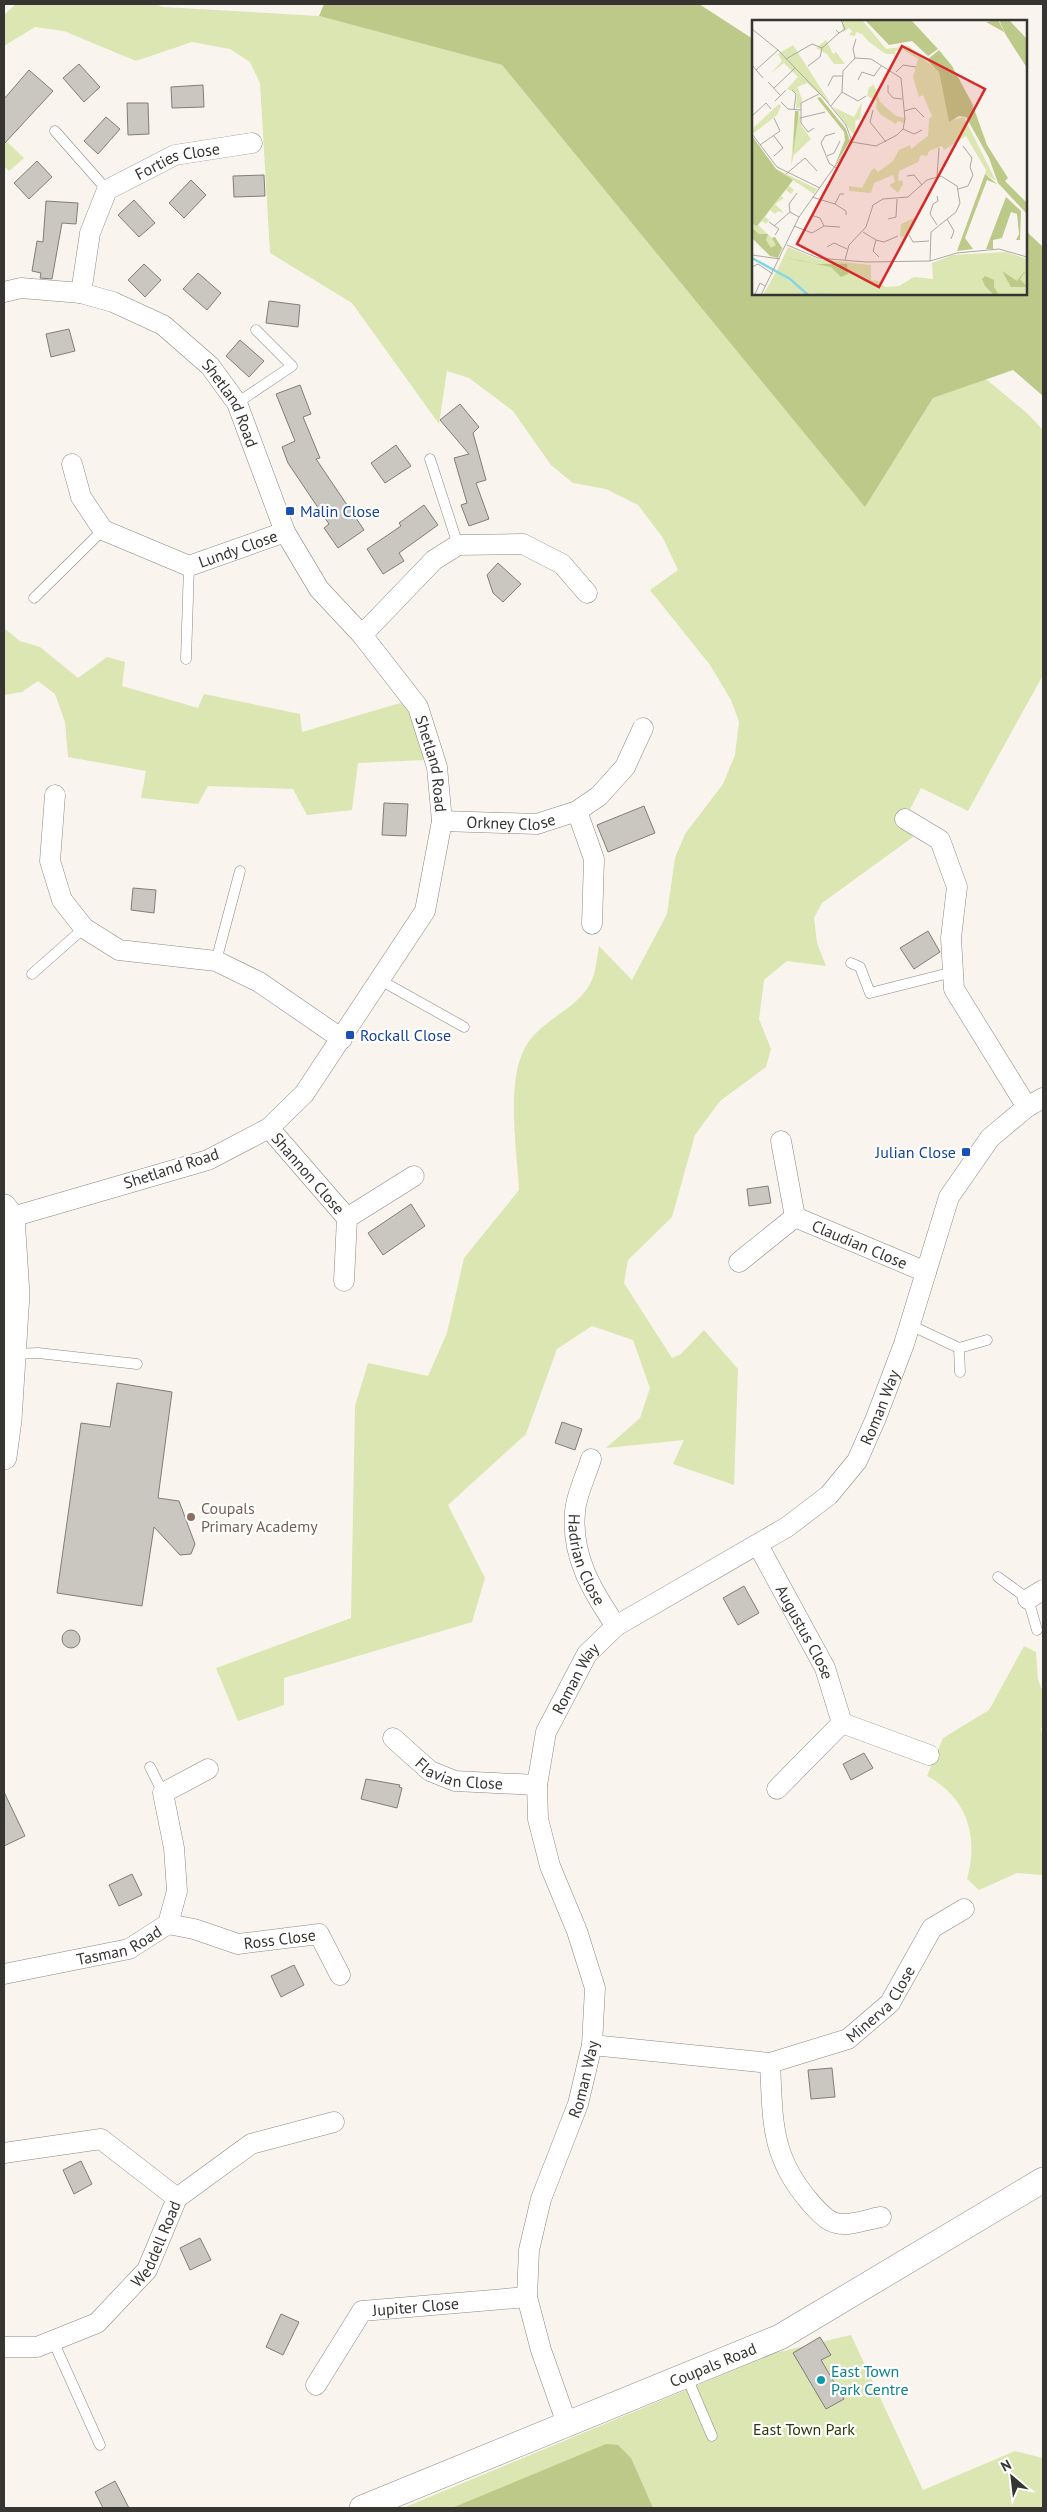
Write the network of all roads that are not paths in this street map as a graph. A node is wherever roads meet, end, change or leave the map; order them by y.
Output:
1 (55, 131) dead end
2 (252, 143) dead end
3 (107, 190) junction
4 (4, 292) edge
5 (81, 293) junction
6 (256, 330) dead end
7 (237, 403) junction
8 (430, 459) dead end
9 (72, 464) dead end
10 (103, 530) junction
11 (285, 532) junction
12 (458, 545) junction
13 (189, 566) junction
14 (587, 593) dead end
15 (34, 598) dead end
16 (362, 635) junction
17 (186, 659) dead end
18 (643, 728) dead end
19 (55, 795) dead end
20 (577, 811) junction
21 (905, 819) dead end
22 (442, 821) junction
23 (240, 871) dead end
24 (592, 924) dead end
25 (84, 928) junction
26 (216, 960) junction
27 (851, 963) dead end
28 (953, 972) junction
29 (32, 974) dead end
30 (380, 980) junction
31 (464, 1028) dead end
32 (342, 1039) junction
33 (1035, 1102) edge
34 (269, 1128) junction
35 (782, 1141) dead end
36 (414, 1176) dead end
37 (8, 1212) edge
38 (795, 1217) junction
39 (347, 1218) junction
40 (739, 1262) dead end
41 (926, 1272) junction
42 (344, 1281) dead end
43 (910, 1325) junction
44 (987, 1340) dead end
45 (959, 1348) junction
46 (14, 1354) junction
47 (137, 1364) dead end
48 (960, 1372) dead end
49 (4, 1456) edge
50 (591, 1460) dead end
51 (758, 1545) junction
52 (998, 1577) dead end
53 (1036, 1595) edge
54 (616, 1626) junction
55 (1037, 1630) dead end
56 (842, 1723) junction
57 (393, 1738) dead end
58 (929, 1755) dead end
59 (150, 1767) dead end
60 (208, 1769) dead end
61 (537, 1785) junction
62 (776, 1789) dead end
63 (163, 1793) junction
64 (964, 1909) dead end
65 (168, 1924) junction
66 (4, 1974) edge
67 (340, 1975) dead end
68 (592, 2045) junction
69 (770, 2063) junction
70 (334, 2122) dead end
71 (4, 2153) edge
72 (1043, 2180) edge
73 (177, 2198) junction
74 (881, 2217) dead end
75 (527, 2297) junction
76 (53, 2341) junction
77 (4, 2348) edge
78 (686, 2375) junction
79 (316, 2385) dead end
80 (567, 2424) junction
81 (712, 2436) dead end
82 (100, 2445) dead end
83 (362, 2508) edge

1 - 3 lane
2 - 3 street, Forties Close
3 - 5 street
4 - 5 street, Shetland Road
5 - 7 street, Shetland Road
6 - 7 lane
7 - 11 street, Shetland Road
8 - 12 lane
9 - 10 street
10 - 13 street, Lundy Close
10 - 15 lane
11 - 13 street, Lundy Close
11 - 16 street, Shetland Road
12 - 14 street
12 - 16 street
13 - 17 lane, Lundy Close
16 - 22 street, Shetland Road
18 - 20 street, Orkney Close
19 - 25 street
20 - 22 street, Orkney Close
20 - 24 street, Orkney Close
21 - 28 street
22 - 30 street, Shetland Road
23 - 26 lane
25 - 26 street
25 - 29 lane
26 - 32 street
27 - 28 lane
28 - 33 street
30 - 31 lane
30 - 32 street, Shetland Road
32 - 34 street, Shetland Road
33 - 41 street, Roman Way
34 - 37 street, Shetland Road
34 - 39 street, Shannon Close
35 - 38 street, Claudian Close
36 - 39 street
37 - 46 street
38 - 40 street, Claudian Close
38 - 41 street, Claudian Close
39 - 42 street
41 - 43 street, Roman Way
43 - 45 lane
43 - 51 street, Roman Way
44 - 45 lane
45 - 48 lane
46 - 47 lane
46 - 49 street
50 - 54 street, Hadrian Close
51 - 54 street, Roman Way
51 - 56 street, Augustus Close
52 - 53 lane
53 - 55 lane
54 - 61 street, Roman Way
56 - 58 street
56 - 62 street
57 - 61 street, Flavian Close
59 - 63 lane
60 - 63 street
61 - 68 street, Roman Way
63 - 65 street, Tasman Road
64 - 69 street, Minerva Close
65 - 66 street, Tasman Road
65 - 67 street, Ross Close
68 - 69 street, Minerva Close
68 - 75 street, Roman Way
69 - 74 street
70 - 73 street, Weddell Road
71 - 73 street
72 - 78 street, Coupals Road
73 - 76 street, Weddell Road
75 - 79 street, Jupiter Close
75 - 80 street, Roman Way
76 - 77 street, Weddell Road
76 - 82 lane
78 - 80 street, Coupals Road
78 - 81 lane
80 - 83 street, Coupals Road

